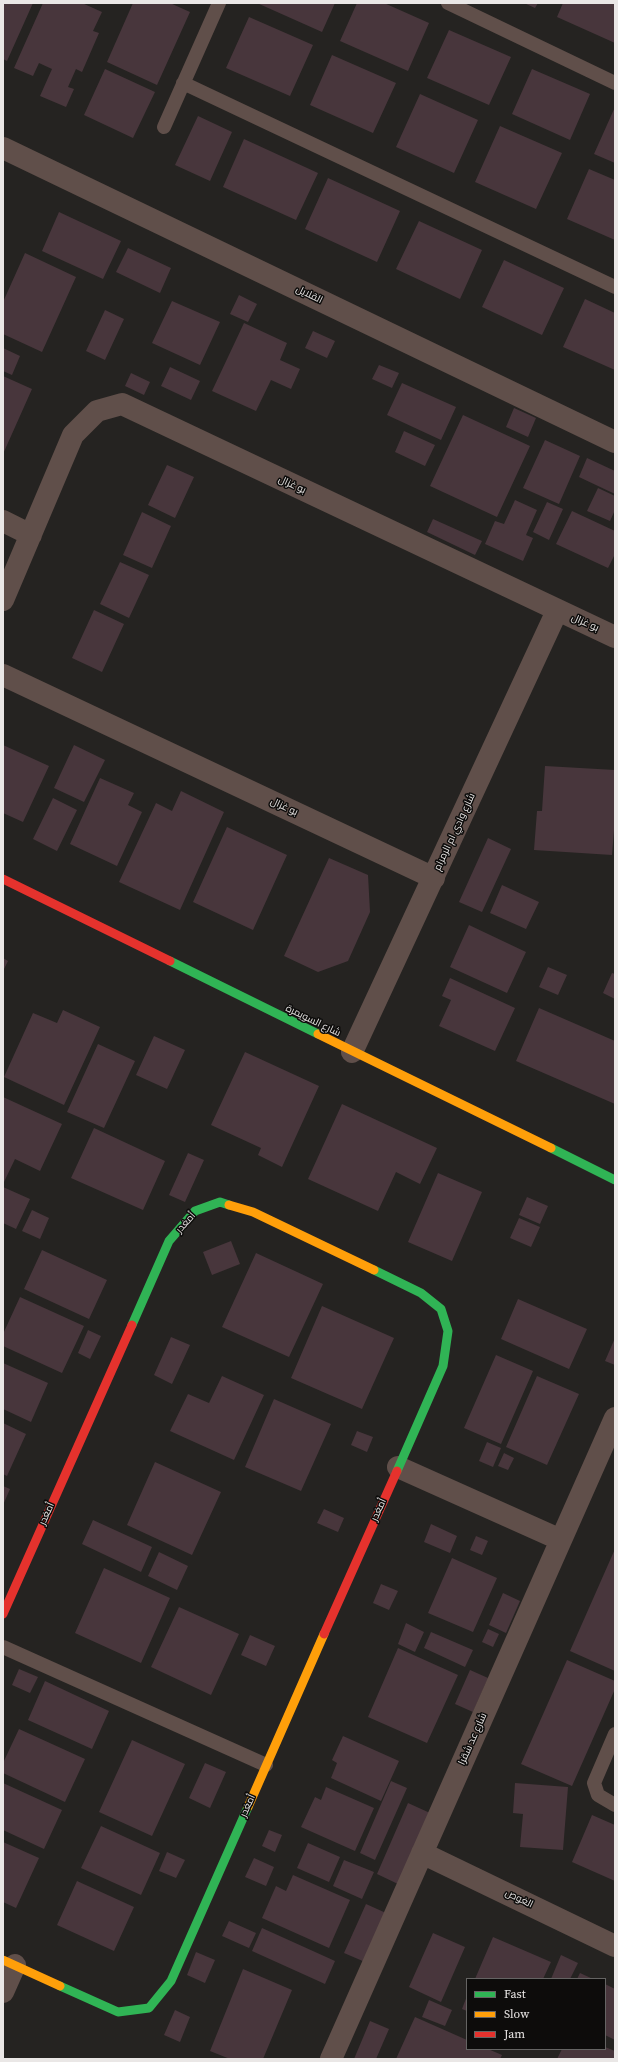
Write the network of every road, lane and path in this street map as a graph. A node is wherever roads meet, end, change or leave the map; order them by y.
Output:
1 (219, 3) edge
2 (448, 3) edge
3 (183, 83) junction
4 (615, 83) edge
5 (164, 127) dead end
6 (3, 148) edge
7 (615, 287) edge
8 (615, 442) edge
9 (3, 521) edge
10 (31, 535) junction
11 (3, 600) edge
12 (557, 611) junction
13 (615, 637) edge
14 (3, 675) edge
15 (434, 878) junction
16 (3, 879) edge
17 (352, 1052) junction
18 (615, 1180) edge
19 (615, 1418) edge
20 (398, 1467) junction
21 (561, 1540) junction
22 (3, 1614) edge
23 (3, 1647) edge
24 (615, 1734) edge
25 (266, 1765) junction
26 (615, 1805) edge
27 (422, 1853) junction
28 (615, 1946) edge
29 (9, 1962) edge
30 (3, 1992) edge
31 (331, 2059) edge

1 - 3 lane
2 - 4 lane
3 - 5 lane
3 - 7 lane
6 - 8 street, القلايل
9 - 10 street
10 - 11 street, بو غزال
10 - 12 street, بو غزال
12 - 13 street, بو غزال
12 - 15 street, شارع وادي ام الرمرام
14 - 15 street, بو غزال
15 - 17 street, شارع وادي ام الرمرام
16 - 17 street, شارع السويمرة
17 - 18 street, شارع السويمرة
19 - 21 street, شارع عد شقرا
20 - 21 street
20 - 22 street, أمغدر
20 - 25 street, أمغدر
21 - 27 street, شارع عد شقرا
23 - 25 lane
24 - 26 lane
25 - 29 street, أمغدر
27 - 28 street, الغوص
27 - 31 street, شارع عد شقرا
29 - 30 street, أمغدر

